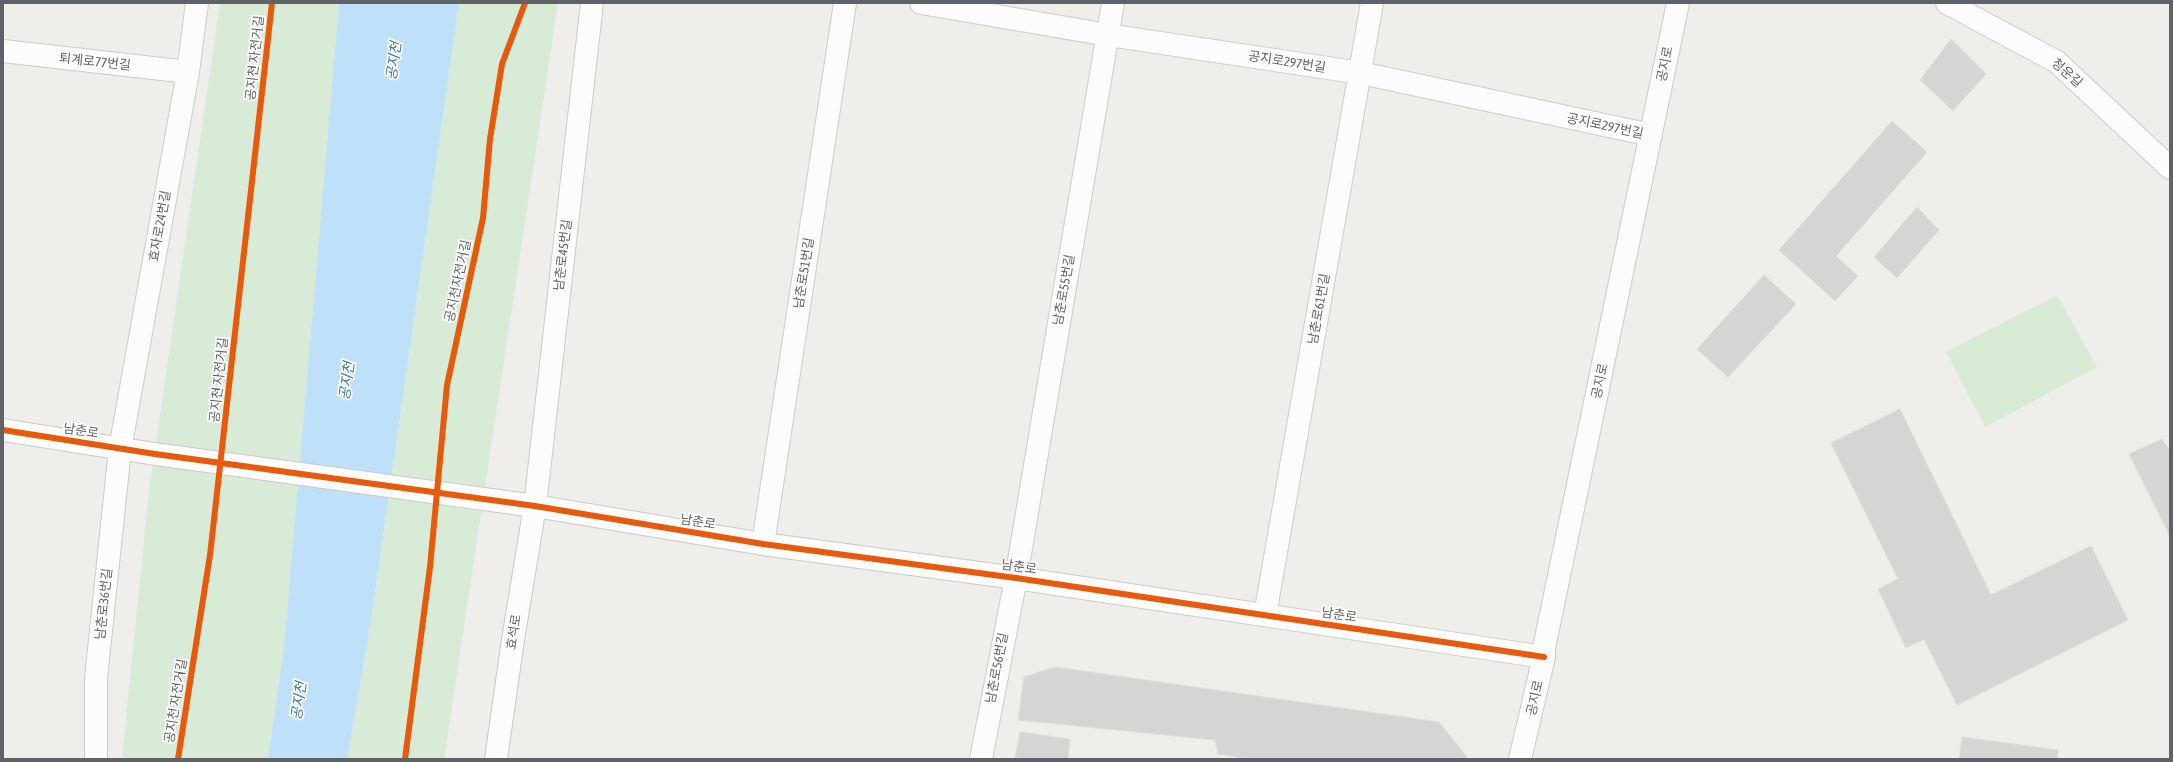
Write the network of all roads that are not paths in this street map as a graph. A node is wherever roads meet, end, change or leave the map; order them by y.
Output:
1 (197, 3) edge
2 (592, 3) edge
3 (845, 3) edge
4 (921, 3) edge
5 (1113, 3) edge
6 (1372, 3) edge
7 (1678, 3) edge
8 (1947, 3) edge
9 (1108, 35) junction
10 (3, 51) edge
11 (188, 72) junction
12 (1361, 73) junction
13 (1651, 136) junction
14 (2170, 168) edge
15 (3, 430) edge
16 (120, 449) junction
17 (535, 506) junction
18 (763, 544) junction
19 (1016, 578) junction
20 (1265, 615) junction
21 (1544, 657) junction
22 (96, 759) edge
23 (496, 759) edge
24 (981, 759) edge
25 (1520, 759) edge

1 - 11 street, 효자로24번길
2 - 17 street, 남춘로45번길
3 - 18 street, 남춘로51번길
4 - 9 street, 공지로297번길
5 - 9 street, 남춘로55번길
6 - 12 street, 남춘로61번길
7 - 13 street, 공지로
8 - 14 street, 청운길
9 - 12 street, 공지로297번길
9 - 19 street, 남춘로55번길
10 - 11 street, 퇴계로77번길
11 - 16 street, 효자로24번길
12 - 13 street, 공지로297번길
12 - 20 street, 남춘로61번길
13 - 21 street, 공지로
15 - 16 street, 남춘로
16 - 17 street, 남춘로
16 - 22 street, 남춘로36번길
17 - 18 street, 남춘로
17 - 23 street, 효석로
18 - 19 street, 남춘로
19 - 20 street, 남춘로
19 - 24 street, 남춘로56번길
20 - 21 street, 남춘로
21 - 25 street, 공지로

